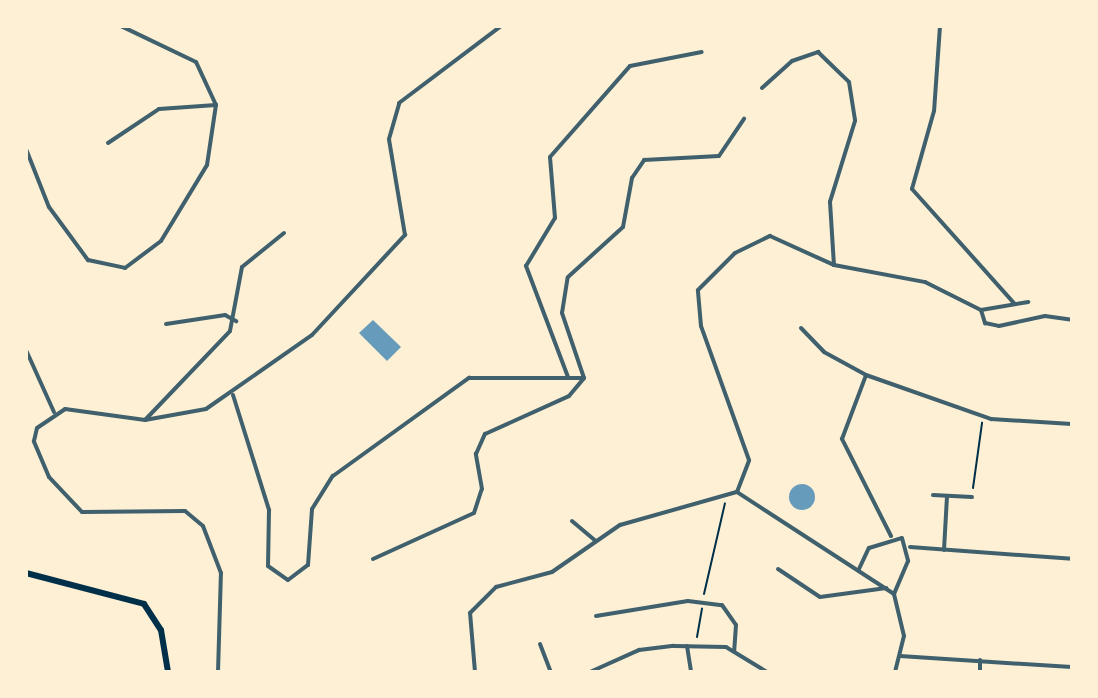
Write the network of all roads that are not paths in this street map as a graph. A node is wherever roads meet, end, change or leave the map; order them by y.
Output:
1 (121, 26) edge
2 (501, 26) edge
3 (940, 26) edge
4 (702, 52) dead end
5 (762, 88) dead end
6 (216, 105) junction
7 (744, 119) dead end
8 (108, 143) dead end
9 (26, 149) edge
10 (284, 233) dead end
11 (834, 265) junction
12 (1028, 302) dead end
13 (1015, 304) junction
14 (981, 310) junction
15 (1072, 320) edge
16 (236, 321) junction
17 (166, 324) dead end
18 (801, 328) dead end
19 (26, 350) edge
20 (866, 375) junction
21 (568, 377) junction
22 (584, 378) junction
23 (233, 395) junction
24 (54, 412) junction
25 (145, 420) junction
26 (1072, 424) edge
27 (737, 492) junction
28 (933, 495) dead end
29 (947, 496) junction
30 (972, 497) road end
31 (572, 521) dead end
32 (891, 536) junction
33 (596, 541) junction
34 (910, 547) junction
35 (944, 550) junction
36 (373, 559) dead end
37 (1072, 559) edge
38 (778, 569) dead end
39 (859, 569) junction
40 (26, 573) edge
41 (888, 588) junction
42 (894, 594) junction
43 (596, 616) dead end
44 (540, 644) dead end
45 (687, 646) junction
46 (734, 651) junction
47 (900, 656) junction
48 (980, 660) junction
49 (1072, 667) edge
50 (1055, 669) edge
51 (168, 672) edge
52 (218, 672) edge
53 (475, 672) edge
54 (551, 672) edge
55 (590, 672) edge
56 (691, 672) edge
57 (767, 672) edge
58 (895, 672) edge
59 (980, 672) edge

1 - 6 street
2 - 23 street
3 - 13 street
4 - 21 street
5 - 11 street
6 - 8 street
6 - 9 street
7 - 22 street
10 - 16 street
11 - 14 street
11 - 27 street
12 - 13 street
13 - 14 street
14 - 15 street
16 - 17 street
16 - 25 street
18 - 20 street
19 - 24 street
20 - 26 street
20 - 32 street
21 - 22 street
21 - 23 street
22 - 36 street
23 - 25 street
24 - 25 street
24 - 52 street
27 - 33 street
27 - 39 street
28 - 29 street
29 - 30 street
29 - 35 street
31 - 33 street
32 - 34 street
32 - 39 street
33 - 53 street
34 - 35 street
34 - 42 street
35 - 37 street
38 - 41 street
39 - 41 street
40 - 51 main road
41 - 42 street
42 - 47 street
43 - 46 street
44 - 54 street
45 - 46 street
45 - 55 street
45 - 56 street
46 - 57 street
47 - 48 street
47 - 58 street
48 - 50 street
48 - 59 street
49 - 50 street

